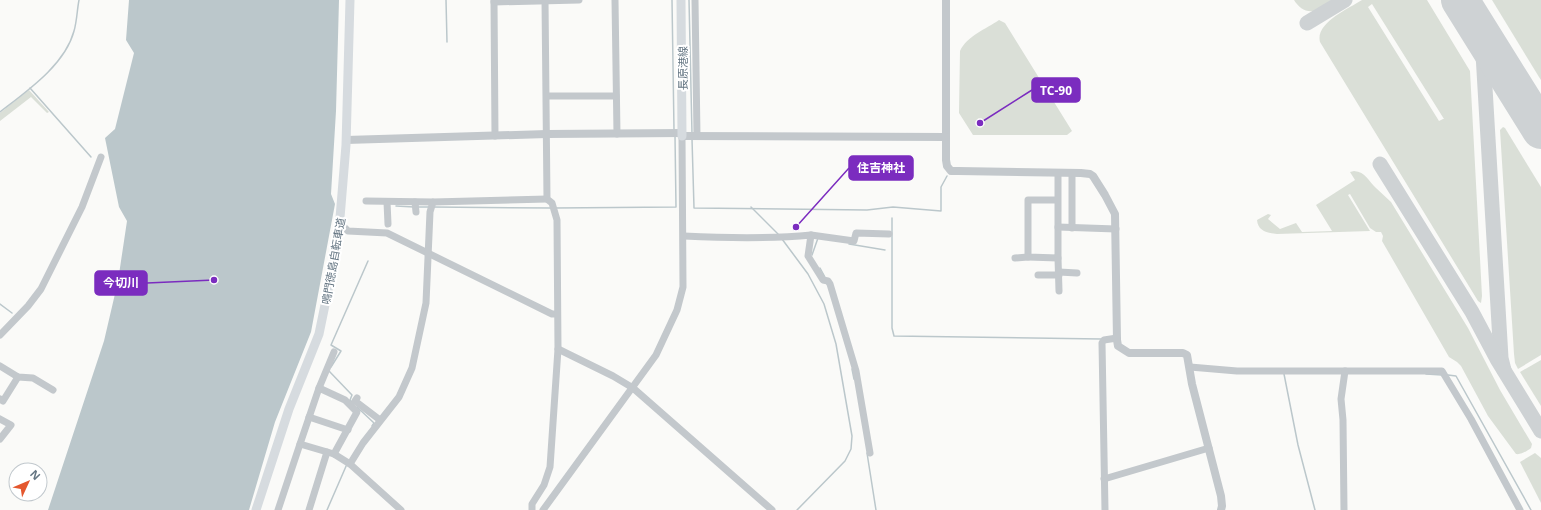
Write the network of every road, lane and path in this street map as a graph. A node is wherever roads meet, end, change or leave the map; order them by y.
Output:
1 (350, 0) edge
2 (545, 0) edge
3 (580, 0) edge
4 (615, 0) edge
5 (681, 0) edge
6 (695, 0) edge
7 (946, 0) edge
8 (494, 1) edge
9 (547, 96) junction
10 (616, 96) junction
11 (547, 134) junction
12 (617, 134) junction
13 (682, 134) junction
14 (495, 136) junction
15 (697, 136) junction
16 (946, 137) junction
17 (346, 140) junction
18 (101, 157) dead end
19 (1058, 172) junction
20 (1072, 173) junction
21 (547, 199) junction
22 (1058, 200) junction
23 (366, 201) dead end
24 (387, 202) junction
25 (415, 202) junction
26 (433, 202) junction
27 (416, 212) dead end
28 (340, 223) junction
29 (388, 224) dead end
30 (1058, 227) junction
31 (1072, 228) junction
32 (1116, 229) junction
33 (811, 234) junction
34 (889, 234) dead end
35 (684, 236) junction
36 (428, 254) junction
37 (1028, 257) junction
38 (1015, 258) dead end
39 (1058, 258) junction
40 (1059, 273) junction
41 (1077, 273) dead end
42 (1038, 275) dead end
43 (1060, 291) dead end
44 (558, 314) junction
45 (0, 335) edge
46 (1117, 338) junction
47 (558, 349) junction
48 (334, 352) dead end
49 (0, 366) edge
50 (1190, 367) junction
51 (1345, 371) junction
52 (18, 377) junction
53 (319, 388) junction
54 (633, 388) junction
55 (53, 390) dead end
56 (357, 398) dead end
57 (0, 399) edge
58 (309, 417) junction
59 (0, 419) edge
60 (380, 420) junction
61 (348, 430) junction
62 (0, 438) edge
63 (300, 444) junction
64 (1209, 448) junction
65 (870, 452) dead end
66 (331, 453) junction
67 (350, 464) junction
68 (1104, 479) junction
69 (256, 510) edge
70 (278, 510) edge
71 (309, 510) edge
72 (401, 510) edge
73 (532, 510) edge
74 (542, 510) edge
75 (772, 510) edge
76 (1105, 510) edge
77 (1221, 510) edge
78 (1344, 510) edge
79 (1520, 510) edge

1 - 17 main road, 鳴門徳島自転車道
2 - 3 street
2 - 8 street
2 - 9 street
4 - 10 street
5 - 13 main road, 長原港線
6 - 15 street
7 - 16 street
8 - 14 street
9 - 10 street
9 - 11 street
10 - 12 street
11 - 12 street
11 - 14 street
11 - 21 street
12 - 13 street
13 - 15 street
13 - 35 street
14 - 17 street
15 - 16 street
16 - 19 street
17 - 28 main road, 鳴門徳島自転車道
18 - 45 street
19 - 20 street
19 - 22 street
20 - 31 street
20 - 32 street
21 - 26 street
21 - 44 street
22 - 30 street
22 - 37 street
23 - 24 street
24 - 25 street
24 - 29 street
25 - 26 street
25 - 27 street
26 - 36 street
28 - 36 street
28 - 69 main road, 鳴門徳島自転車道
30 - 31 street
30 - 39 street
31 - 32 street
32 - 46 street
33 - 34 street
33 - 35 street
33 - 65 street
35 - 54 street
36 - 44 street
36 - 60 street
37 - 38 street
37 - 39 street
39 - 40 street
40 - 41 street
40 - 42 street
40 - 43 street
44 - 47 street
46 - 50 street
46 - 68 street
47 - 54 street
47 - 73 street
48 - 53 street
49 - 52 street
50 - 51 street
50 - 64 street
51 - 78 street
51 - 79 street
52 - 55 street
52 - 57 street
53 - 58 street
53 - 61 street
54 - 74 street
54 - 75 street
56 - 60 street
58 - 61 street
58 - 63 street
59 - 62 street
60 - 67 street
61 - 66 street
63 - 66 street
63 - 70 street
64 - 68 street
64 - 77 street
66 - 67 street
66 - 71 street
67 - 72 street
68 - 76 street

